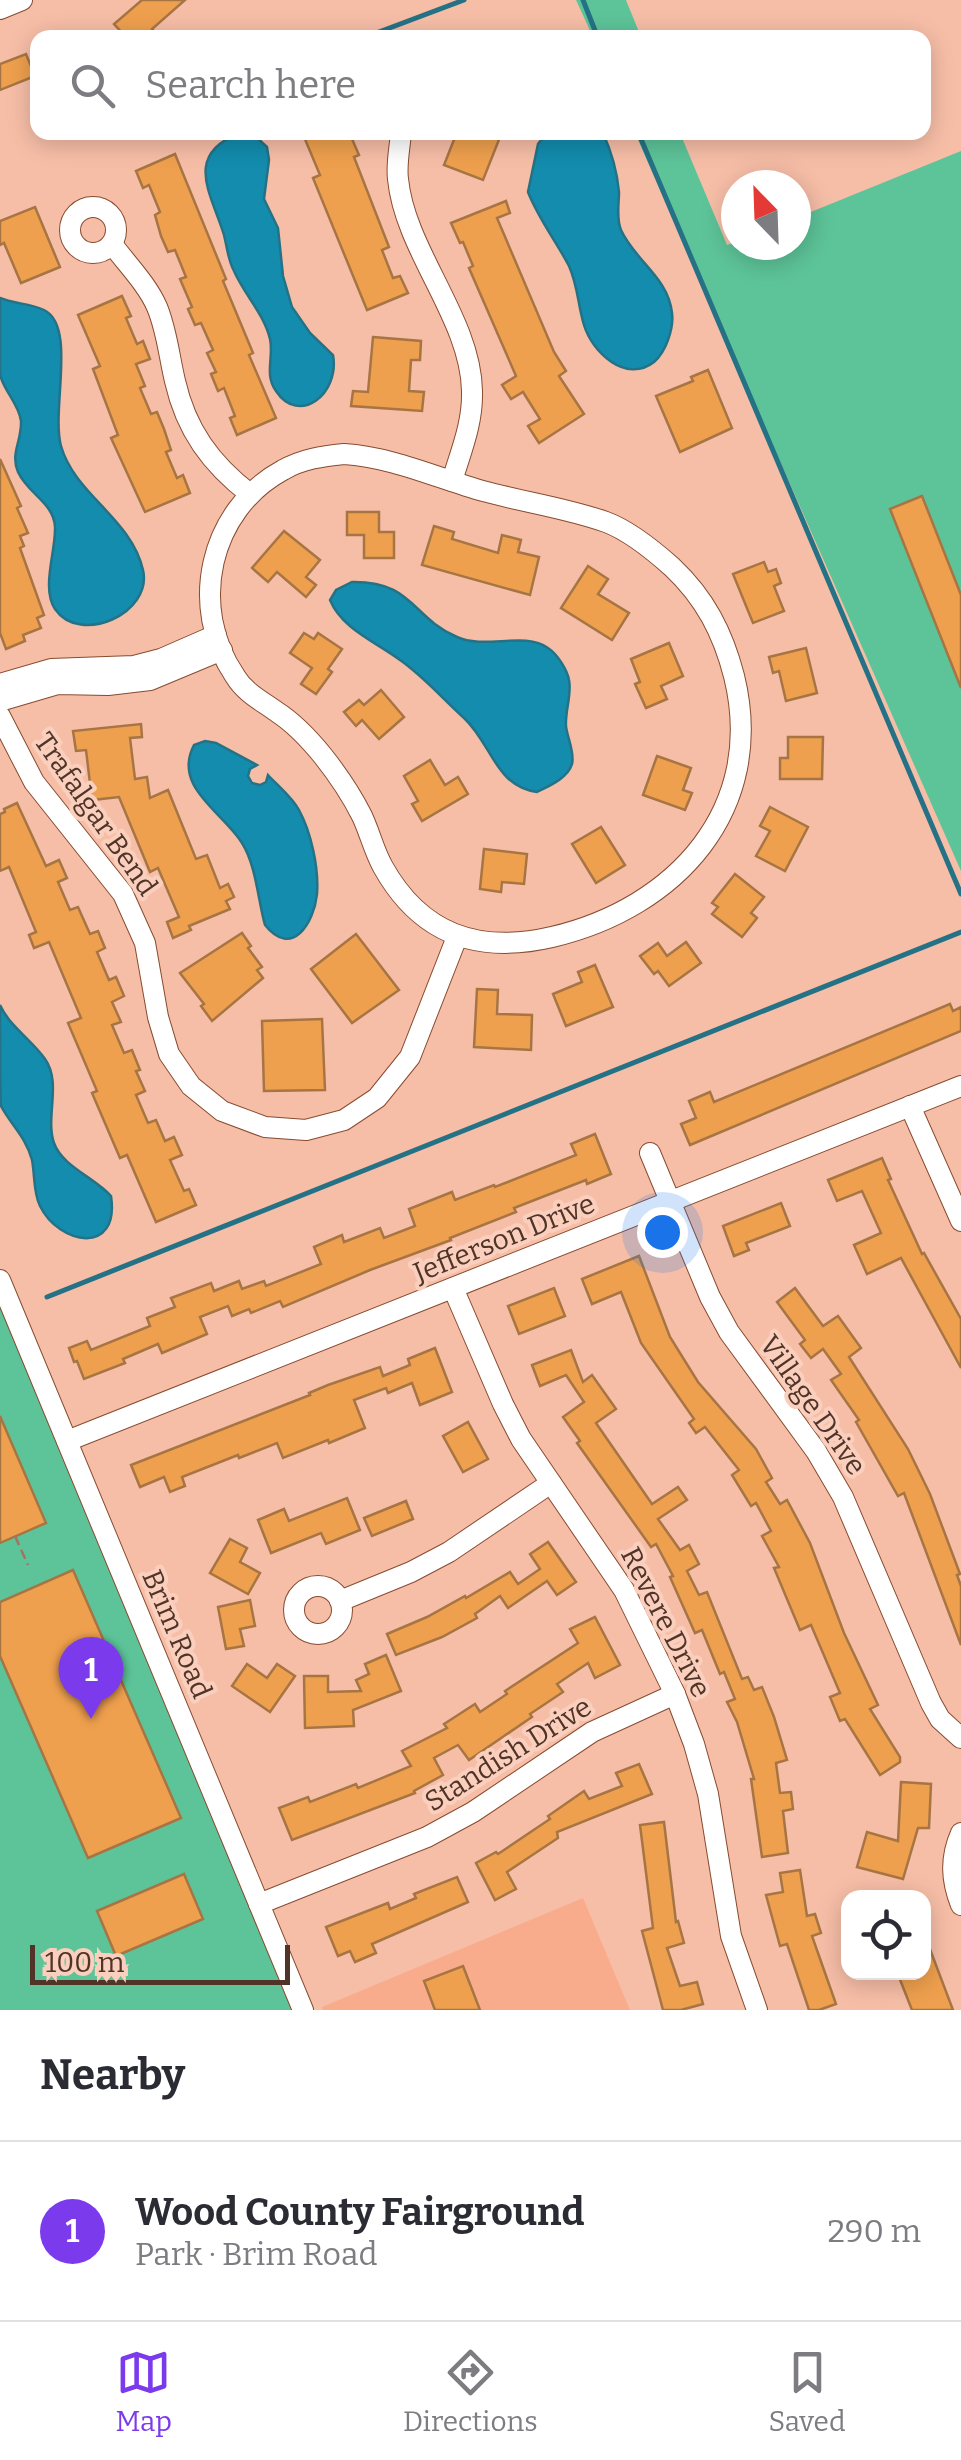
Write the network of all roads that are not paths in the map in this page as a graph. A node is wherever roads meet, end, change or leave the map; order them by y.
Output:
1 (22, 0) edge
2 (0, 9) edge
3 (400, 140) edge
4 (112, 244) dead end
5 (452, 481) junction
6 (250, 494) junction
7 (219, 643) junction
8 (0, 684) edge
9 (0, 701) edge
10 (0, 716) edge
11 (457, 937) junction
12 (961, 1086) edge
13 (910, 1106) junction
14 (650, 1153) dead end
15 (670, 1202) junction
16 (961, 1220) edge
17 (0, 1280) edge
18 (453, 1288) junction
19 (67, 1441) junction
20 (552, 1483) junction
21 (340, 1601) dead end
22 (675, 1694) junction
23 (961, 1738) edge
24 (961, 1833) edge
25 (259, 1904) junction
26 (961, 1905) edge
27 (303, 2010) edge
28 (757, 2010) edge

1 - 2 street
3 - 5 street
4 - 6 street
5 - 6 street
5 - 11 street
6 - 7 street
7 - 8 street
7 - 9 street
7 - 11 street
10 - 11 street, Trafalgar Bend
12 - 13 street, Jefferson Drive
13 - 15 street, Jefferson Drive
13 - 16 street
14 - 15 street, Village Drive
15 - 18 street, Jefferson Drive
15 - 23 street, Village Drive
17 - 19 street, Brim Road
18 - 19 street, Jefferson Drive
18 - 20 street, Revere Drive
19 - 25 street, Brim Road
20 - 21 street
20 - 22 street, Revere Drive
22 - 25 street, Standish Drive
22 - 28 street, Revere Drive
24 - 26 street
25 - 27 street, Brim Road

